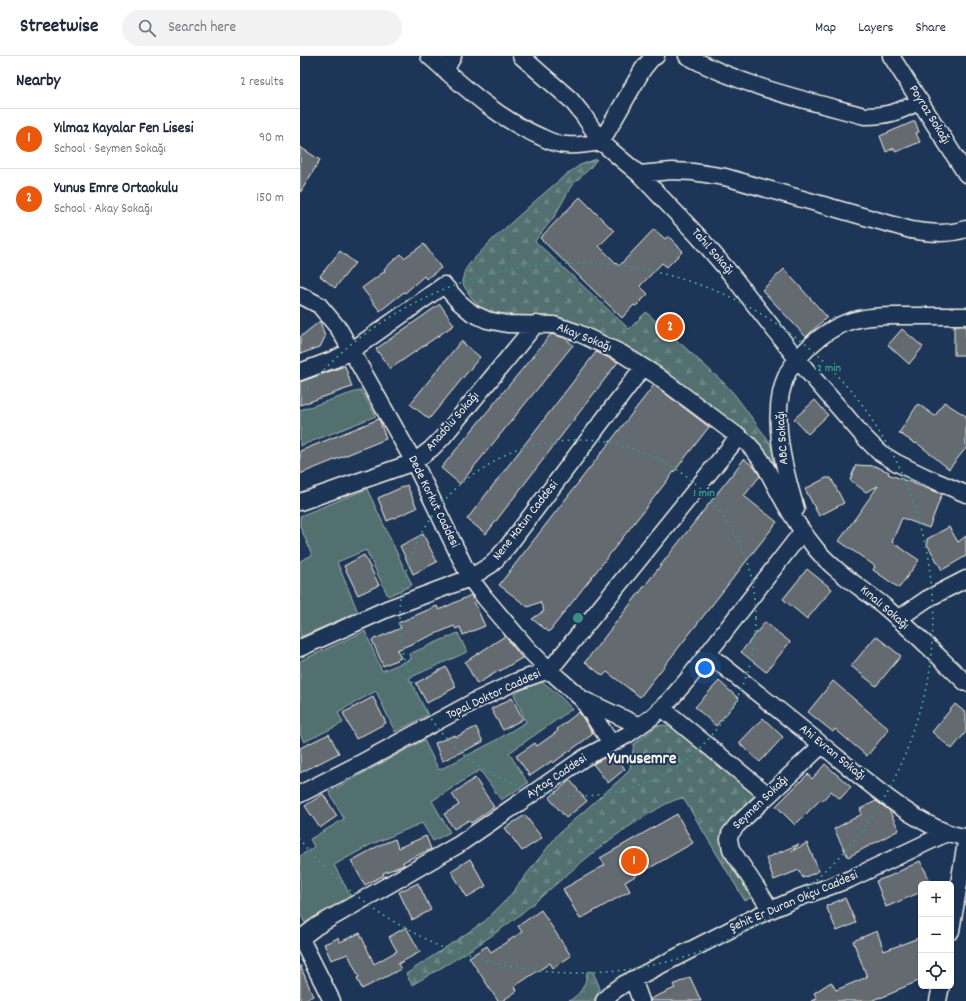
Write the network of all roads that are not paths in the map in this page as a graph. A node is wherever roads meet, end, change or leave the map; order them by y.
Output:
1 (429, 56) edge
2 (452, 56) edge
3 (522, 56) edge
4 (656, 56) edge
5 (687, 56) edge
6 (891, 56) edge
7 (445, 70) junction
8 (920, 101) junction
9 (601, 142) junction
10 (639, 174) junction
11 (966, 174) edge
12 (966, 229) edge
13 (300, 295) edge
14 (966, 316) edge
15 (536, 324) junction
16 (351, 351) junction
17 (797, 359) junction
18 (644, 367) junction
19 (300, 372) edge
20 (739, 436) junction
21 (414, 462) junction
22 (965, 492) edge
23 (300, 502) edge
24 (802, 532) junction
25 (470, 578) junction
26 (966, 579) edge
27 (898, 618) junction
28 (300, 648) edge
29 (708, 654) junction
30 (549, 670) junction
31 (966, 683) edge
32 (582, 699) junction
33 (662, 708) junction
34 (640, 726) junction
35 (611, 743) junction
36 (822, 745) junction
37 (300, 794) edge
38 (768, 795) junction
39 (947, 833) junction
40 (966, 837) edge
41 (966, 842) edge
42 (771, 910) junction
43 (953, 917) edge
44 (300, 938) edge
45 (633, 979) junction
46 (332, 1001) edge
47 (604, 1001) edge
48 (641, 1001) edge

1 - 7 street
2 - 7 street
3 - 9 street, Tahıl Sokağı
4 - 9 street
5 - 8 street
6 - 8 street, Poyraz Sokağı
7 - 9 street
8 - 11 street, Poyraz Sokağı
9 - 10 street, Tahıl Sokağı
10 - 12 street
10 - 17 street, Tahıl Sokağı
13 - 16 street, Dede Korkut Caddesi
14 - 17 street, ABC Sokağı
15 - 16 street, Akay Sokağı
15 - 18 street, Akay Sokağı
15 - 21 street, Anadolu Sokağı
16 - 19 street, Akay Sokağı
16 - 21 street, Dede Korkut Caddesi
17 - 22 street, Tahıl Sokağı
17 - 24 street, ABC Sokağı
18 - 20 street, Akay Sokağı
18 - 25 street, Nene Hatun Caddesi
20 - 24 street, Akay Sokağı
20 - 30 street, Topal Doktor Caddesi
21 - 23 street, Anadolu Sokağı
21 - 25 street, Dede Korkut Caddesi
24 - 27 street, Kınalı Sokağı
24 - 29 street, Aytaç Caddesi
25 - 28 street, Nene Hatun Caddesi
25 - 30 street, Dede Korkut Caddesi
26 - 27 street
27 - 31 street, Kınalı Sokağı
29 - 33 street, Aytaç Caddesi
29 - 36 street, Ahi Evran Sokağı
30 - 32 street, Dede Korkut Caddesi
30 - 37 street, Topal Doktor Caddesi
32 - 34 street, Dede Korkut Caddesi
32 - 35 street, Dede Korkut Caddesi
33 - 34 street, Aytaç Caddesi
33 - 38 street
34 - 35 street, Aytaç Caddesi
35 - 44 street, Aytaç Caddesi
36 - 38 street, Seymen Sokağı
36 - 39 street, Ahi Evran Sokağı
38 - 42 street, Seymen Sokağı
39 - 40 street, Ahi Evran Sokağı
39 - 42 street, Şehit Er Duran Okçu Caddesi
41 - 43 street
42 - 45 street, Şehit Er Duran Okçu Caddesi
44 - 46 street
45 - 47 street, Şehit Er Duran Okçu Caddesi
45 - 48 street

